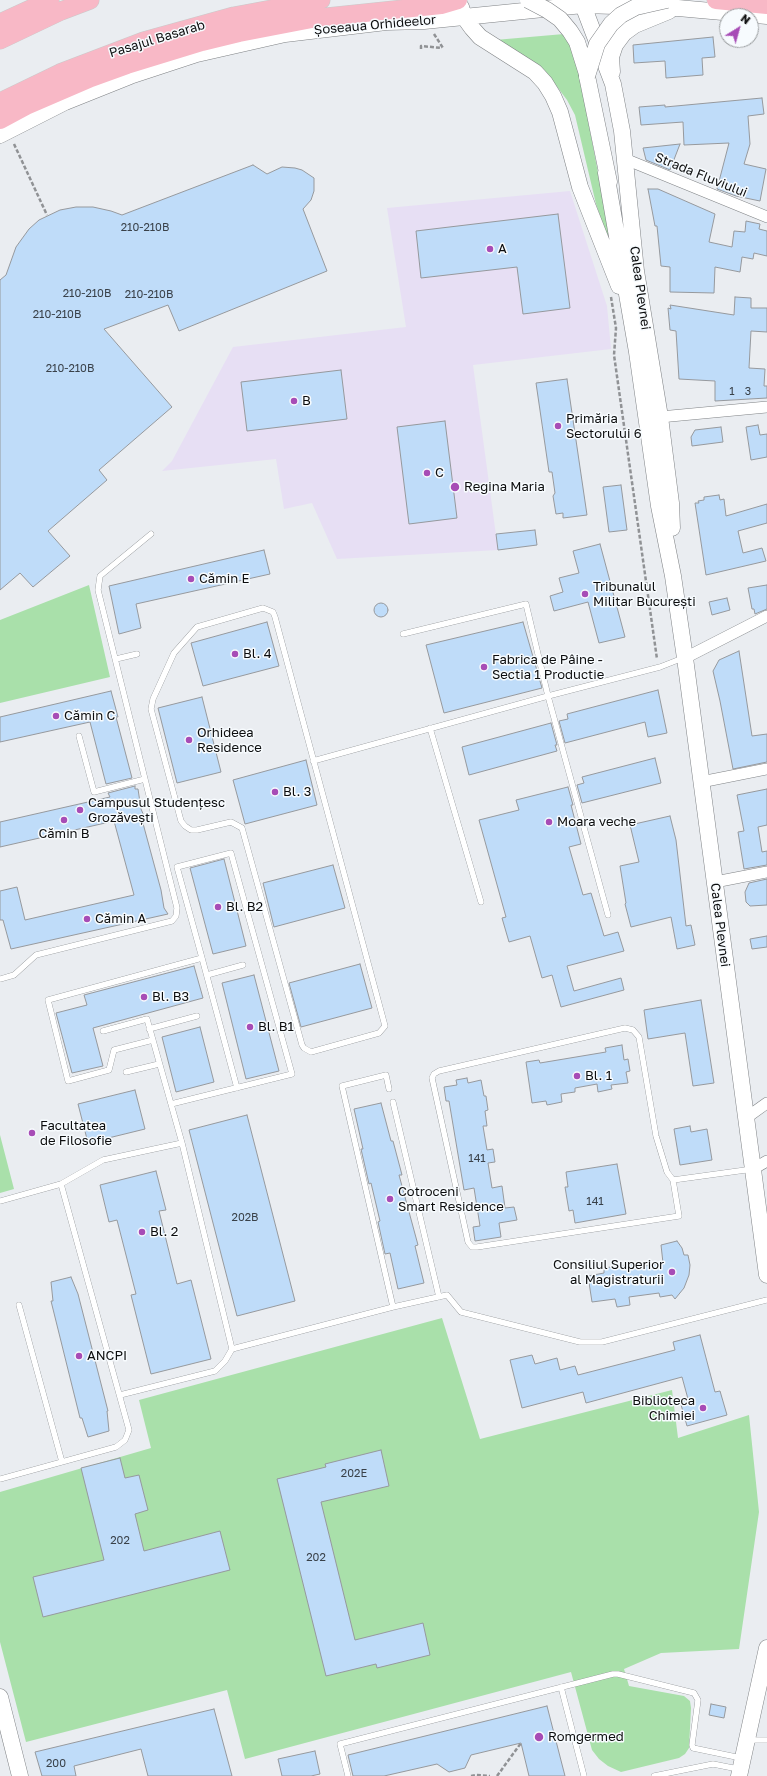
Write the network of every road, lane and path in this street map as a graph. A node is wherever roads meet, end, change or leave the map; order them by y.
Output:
1 (50, 0) edge
2 (90, 0) edge
3 (321, 0) edge
4 (528, 0) edge
5 (716, 0) edge
6 (582, 3) edge
7 (672, 4) edge
8 (767, 5) edge
9 (460, 6) edge
10 (767, 16) edge
11 (0, 23) edge
12 (0, 40) edge
13 (443, 48) dead end
14 (421, 50) dead end
15 (587, 76) junction
16 (613, 84) junction
17 (0, 102) edge
18 (3, 128) edge
19 (625, 159) junction
20 (606, 172) junction
21 (47, 215) dead end
22 (767, 217) edge
23 (636, 271) junction
24 (610, 291) dead end
25 (630, 314) junction
26 (767, 407) edge
27 (660, 417) junction
28 (151, 534) dead end
29 (673, 576) junction
30 (767, 616) edge
31 (403, 634) dead end
32 (137, 654) dead end
33 (685, 658) junction
34 (116, 659) junction
35 (658, 668) junction
36 (548, 696) junction
37 (430, 728) junction
38 (79, 736) dead end
39 (313, 761) junction
40 (767, 769) edge
41 (145, 779) junction
42 (702, 782) junction
43 (767, 872) edge
44 (715, 882) junction
45 (481, 902) dead end
46 (608, 915) dead end
47 (202, 958) junction
48 (243, 965) dead end
49 (207, 975) junction
50 (0, 979) edge
51 (197, 1016) dead end
52 (149, 1029) junction
53 (103, 1031) dead end
54 (153, 1040) junction
55 (159, 1064) junction
56 (126, 1072) dead end
57 (237, 1088) junction
58 (389, 1089) dead end
59 (393, 1102) dead end
60 (767, 1103) edge
61 (171, 1104) junction
62 (746, 1118) junction
63 (182, 1143) junction
64 (767, 1161) edge
65 (753, 1170) junction
66 (673, 1180) junction
67 (61, 1184) junction
68 (0, 1201) edge
69 (763, 1209) edge
70 (767, 1275) edge
71 (439, 1297) junction
72 (767, 1300) edge
73 (19, 1305) dead end
74 (393, 1307) junction
75 (232, 1349) junction
76 (120, 1394) junction
77 (62, 1462) junction
78 (0, 1479) edge
79 (767, 1648) edge
80 (561, 1687) junction
81 (0, 1697) edge
82 (747, 1740) junction
83 (767, 1740) edge
84 (521, 1743) dead end
85 (741, 1768) edge
86 (20, 1776) edge
87 (348, 1776) edge
88 (471, 1776) edge
89 (490, 1776) edge
90 (497, 1776) edge
91 (584, 1776) edge
92 (654, 1776) edge

1 - 11 main road
2 - 12 main road
3 - 17 main road, Pasajul Basarab
4 - 15 main road, bridge
5 - 8 main road
6 - 7 main road
6 - 9 main road
6 - 16 main road, Calea Plevnei
7 - 10 main road
7 - 15 main road, bridge
7 - 16 main road
9 - 18 main road
9 - 25 main road, Calea Plevnei
13 - 14 path
15 - 20 main road
16 - 19 main road, Calea Plevnei
18 - 21 path
19 - 22 street, Strada Fluviului
19 - 23 main road, Calea Plevnei
20 - 23 main road
20 - 25 main road, Calea Plevnei
23 - 27 main road, Calea Plevnei
24 - 35 path
25 - 29 main road, Calea Plevnei
26 - 27 street
27 - 29 main road, Calea Plevnei
28 - 34 lane
29 - 33 main road, Calea Plevnei
30 - 33 street
31 - 36 lane
32 - 34 lane
33 - 35 lane
33 - 42 main road, Calea Plevnei
34 - 41 lane
35 - 36 lane
36 - 37 lane
36 - 46 lane
37 - 39 lane
37 - 45 lane
38 - 41 lane
39 - 39 lane
40 - 42 street
41 - 50 lane
42 - 44 main road, Calea Plevnei
43 - 44 street
44 - 62 main road, Calea Plevnei
47 - 49 lane
47 - 54 lane
47 - 57 lane
48 - 49 lane
49 - 57 lane
51 - 52 lane
52 - 53 lane
52 - 54 lane
54 - 55 lane
55 - 56 lane
55 - 61 lane
57 - 61 lane
58 - 74 lane
59 - 71 lane
60 - 62 street
61 - 63 lane
62 - 65 main road, Calea Plevnei
63 - 67 lane
63 - 75 lane
64 - 65 street
65 - 66 lane
65 - 69 main road, Calea Plevnei
66 - 66 lane
67 - 68 lane
67 - 76 lane
69 - 70 main road, Calea Plevnei
71 - 72 lane
71 - 74 lane
73 - 77 lane
74 - 75 lane
75 - 76 lane
76 - 77 lane
77 - 78 lane
79 - 82 main road
80 - 85 lane
80 - 87 lane
80 - 91 lane
81 - 86 main road
82 - 83 lane
82 - 85 main road
84 - 90 path
85 - 92 lane
88 - 89 path

